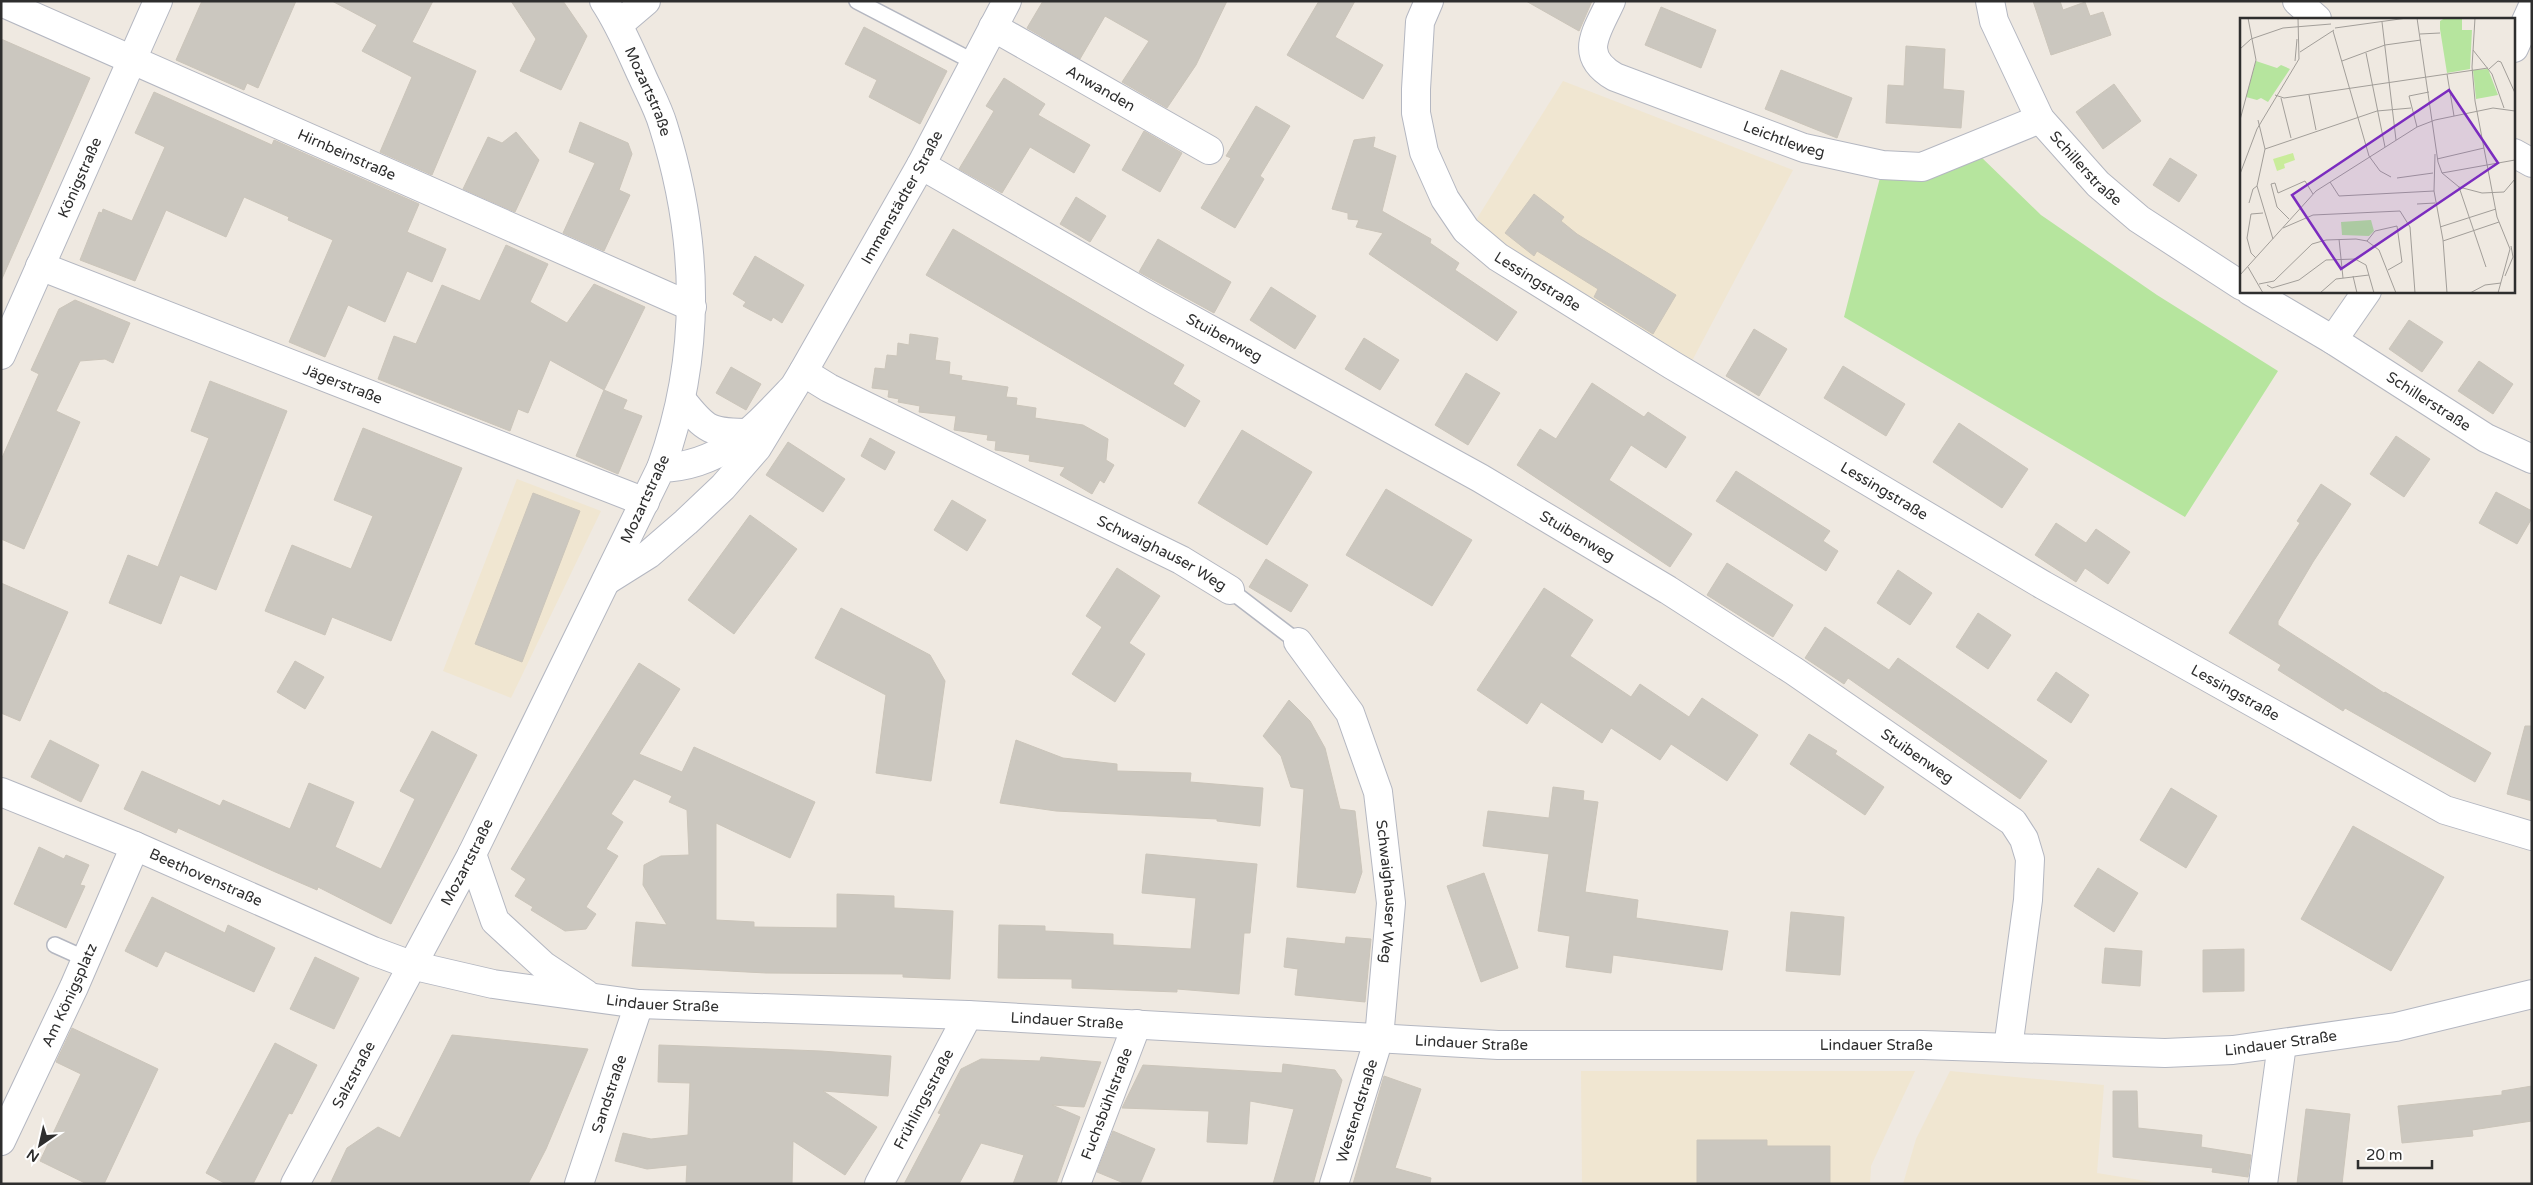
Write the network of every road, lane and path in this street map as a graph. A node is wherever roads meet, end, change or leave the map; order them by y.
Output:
1 (158, 1) edge
2 (604, 1) edge
3 (646, 1) edge
4 (857, 1) edge
5 (1007, 1) edge
6 (1429, 1) edge
7 (1611, 1) edge
8 (1990, 1) edge
9 (2297, 1) edge
10 (2, 2) edge
11 (2532, 8) edge
12 (2316, 18) edge
13 (619, 24) junction
14 (993, 27) junction
15 (2516, 44) edge
16 (133, 60) junction
17 (974, 62) junction
18 (2040, 119) junction
19 (1209, 150) dead end
20 (2516, 154) edge
21 (2532, 163) edge
22 (921, 165) junction
23 (40, 266) junction
24 (2240, 285) edge
25 (2252, 292) edge
26 (2366, 292) edge
27 (692, 307) junction
28 (2333, 340) junction
29 (1, 355) edge
30 (798, 380) junction
31 (682, 400) junction
32 (750, 433) junction
33 (2532, 459) edge
34 (661, 468) junction
35 (645, 502) junction
36 (606, 581) junction
37 (1230, 590) joint
38 (1298, 642) joint
39 (1, 792) edge
40 (2532, 836) edge
41 (135, 846) junction
42 (472, 854) junction
43 (54, 945) dead end
44 (86, 959) junction
45 (411, 964) junction
46 (2532, 994) edge
47 (592, 998) junction
48 (639, 1004) junction
49 (968, 1015) junction
50 (1137, 1024) junction
51 (1379, 1038) junction
52 (2282, 1044) junction
53 (2008, 1048) junction
54 (1, 1141) edge
55 (295, 1184) edge
56 (579, 1184) edge
57 (879, 1184) edge
58 (1076, 1184) edge
59 (1334, 1184) edge
60 (2263, 1184) edge

1 - 16 street, Königstraße
2 - 13 street, Mozartstraße
3 - 13 street
4 - 17 lane
5 - 14 street, Immenstädter Straße
6 - 40 street, Lessingstraße
7 - 18 street, Leichtleweg
8 - 18 street, Schillerstraße
9 - 12 street
10 - 16 street, Hirnbeinstraße
11 - 15 street
13 - 27 street, Mozartstraße
14 - 17 street, Immenstädter Straße
14 - 19 street, Anwanden
16 - 23 street, Königstraße
16 - 27 street, Hirnbeinstraße
17 - 22 street, Immenstädter Straße
18 - 24 street, Schillerstraße
20 - 21 street
22 - 30 street, Immenstädter Straße
22 - 53 street, Stuibenweg
23 - 29 street, Königstraße
23 - 35 street, Jägerstraße
25 - 28 street, Schillerstraße
26 - 28 street
27 - 31 street, Mozartstraße
28 - 33 street, Schillerstraße
30 - 32 street, Immenstädter Straße
30 - 36 street, Immenstädter Straße
30 - 37 street, Schwaighauser Weg
31 - 32 street
31 - 34 street, Mozartstraße
32 - 34 street, Immenstädter Straße
34 - 35 street, Mozartstraße
35 - 36 street, Mozartstraße
36 - 42 street, Mozartstraße
37 - 38 lane, Schwaighauser Weg
38 - 51 street, Schwaighauser Weg
39 - 41 street, Beethovenstraße
41 - 44 street, Am Königsplatz
41 - 45 street, Beethovenstraße
42 - 45 street, Mozartstraße
42 - 47 street
43 - 44 lane
44 - 54 street, Am Königsplatz
45 - 47 street, Lindauer Straße
45 - 55 street, Salzstraße
46 - 52 street, Lindauer Straße
47 - 48 street, Lindauer Straße
48 - 49 street, Lindauer Straße
48 - 56 street, Sandstraße
49 - 50 street, Lindauer Straße
49 - 57 street, Frühlingsstraße
50 - 51 street, Lindauer Straße
50 - 58 street, Fuchsbühlstraße
51 - 53 street, Lindauer Straße
51 - 59 street, Westendstraße
52 - 53 street, Lindauer Straße
52 - 60 street

